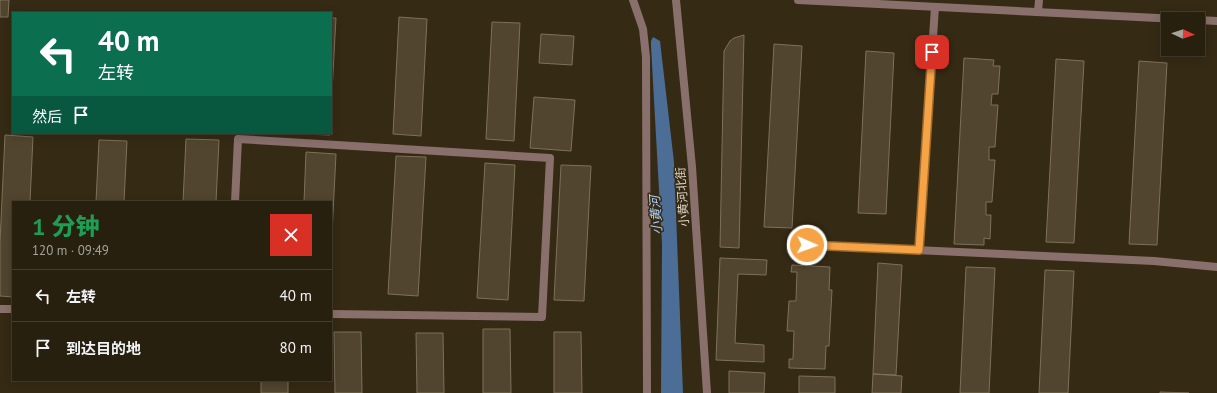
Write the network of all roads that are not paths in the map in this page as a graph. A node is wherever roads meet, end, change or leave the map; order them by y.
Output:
1 (633, 0) edge
2 (676, 0) edge
3 (798, 0) edge
4 (1039, 0) edge
5 (934, 7) junction
6 (1038, 12) junction
7 (1161, 18) edge
8 (1205, 20) edge
9 (1217, 21) edge
10 (235, 201) edge
11 (807, 245) dead end
12 (919, 250) junction
13 (1217, 267) edge
14 (0, 309) edge
15 (12, 309) edge
16 (332, 314) edge
17 (647, 393) edge
18 (708, 393) edge

1 - 17 street
2 - 18 street, 小黄河北街
3 - 5 street
4 - 6 street
5 - 6 street
5 - 12 street
6 - 7 street
8 - 9 street
10 - 16 street
11 - 12 street
12 - 13 street
14 - 15 street

